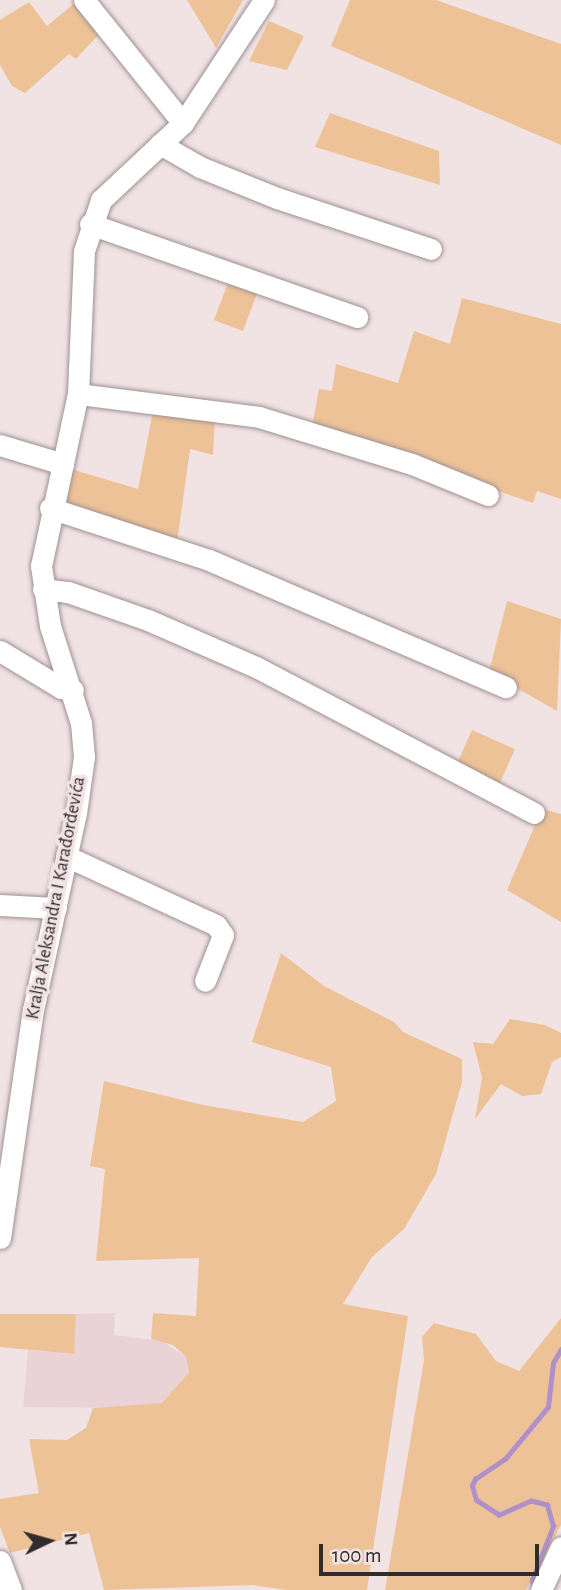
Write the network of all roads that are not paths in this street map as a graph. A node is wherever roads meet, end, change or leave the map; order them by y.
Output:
1 (84, 0) edge
2 (264, 0) edge
3 (183, 122) junction
4 (160, 144) junction
5 (90, 224) junction
6 (431, 249) dead end
7 (357, 317) dead end
8 (78, 394) junction
9 (0, 445) edge
10 (63, 464) junction
11 (488, 495) dead end
12 (50, 508) junction
13 (43, 589) junction
14 (0, 651) edge
15 (506, 687) dead end
16 (73, 690) junction
17 (534, 813) dead end
18 (66, 856) junction
19 (0, 905) edge
20 (56, 908) junction
21 (205, 981) dead end
22 (9, 1116) edge
23 (0, 1238) edge
24 (561, 1547) edge
25 (0, 1561) edge
26 (11, 1590) edge
27 (541, 1590) edge

1 - 3 street
2 - 3 street, Kralja Aleksandra I Karađorđevića
3 - 4 street, Kralja Aleksandra I Karađorđevića
4 - 5 street, Kralja Aleksandra I Karađorđevića
4 - 6 street
5 - 7 street
5 - 8 street, Kralja Aleksandra I Karađorđevića
8 - 10 street, Kralja Aleksandra I Karađorđevića
8 - 11 street
9 - 10 street
10 - 12 street, Kralja Aleksandra I Karađorđevića
12 - 13 street, Kralja Aleksandra I Karađorđevića
12 - 15 street
13 - 16 street, Kralja Aleksandra I Karađorđevića
13 - 17 street
14 - 16 street
16 - 18 street, Kralja Aleksandra I Karađorđevića
18 - 20 street, Kralja Aleksandra I Karađorđevića
18 - 21 street
19 - 20 street
20 - 22 street, Kralja Aleksandra I Karađorđevića
22 - 23 street, Kralja Aleksandra I Karađorđevića
24 - 27 street
25 - 26 street

